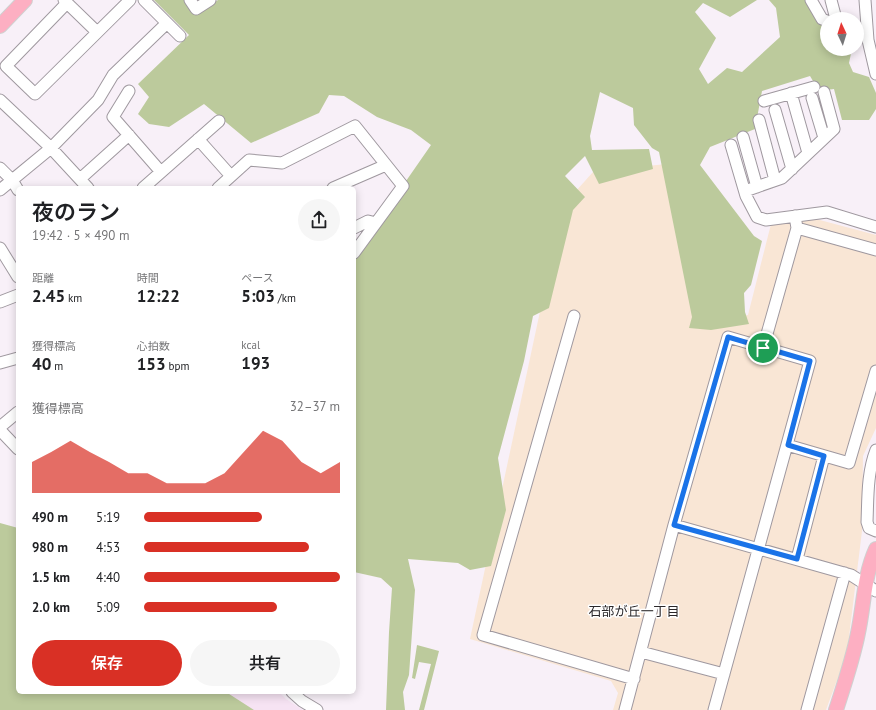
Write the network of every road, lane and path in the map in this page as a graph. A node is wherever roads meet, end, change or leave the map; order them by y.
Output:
1 (25, 0) edge
2 (130, 0) edge
3 (144, 0) edge
4 (190, 0) edge
5 (210, 0) edge
6 (811, 0) edge
7 (831, 0) edge
8 (866, 0) edge
9 (66, 2) edge
10 (834, 12) edge
11 (864, 12) edge
12 (820, 16) edge
13 (167, 24) junction
14 (0, 26) edge
15 (864, 29) edge
16 (97, 32) junction
17 (180, 36) dead end
18 (876, 74) edge
19 (814, 87) dead end
20 (129, 91) dead end
21 (824, 92) dead end
22 (791, 94) junction
23 (812, 98) dead end
24 (0, 100) edge
25 (764, 101) dead end
26 (775, 110) dead end
27 (759, 120) dead end
28 (219, 121) dead end
29 (129, 135) junction
30 (743, 137) dead end
31 (824, 138) junction
32 (198, 139) junction
33 (731, 145) dead end
34 (51, 148) junction
35 (808, 153) junction
36 (386, 165) junction
37 (0, 168) edge
38 (792, 169) junction
39 (161, 172) junction
40 (231, 176) junction
41 (80, 179) junction
42 (12, 180) junction
43 (775, 180) junction
44 (86, 186) edge
45 (145, 186) edge
46 (220, 186) edge
47 (338, 186) edge
48 (16, 187) edge
49 (757, 187) junction
50 (0, 190) edge
51 (745, 191) junction
52 (795, 216) junction
53 (376, 223) junction
54 (356, 227) edge
55 (876, 227) edge
56 (797, 228) junction
57 (0, 248) edge
58 (356, 250) edge
59 (876, 250) edge
60 (16, 273) edge
61 (16, 296) edge
62 (0, 302) edge
63 (574, 316) dead end
64 (763, 348) junction
65 (16, 359) edge
66 (0, 363) edge
67 (876, 371) edge
68 (16, 414) edge
69 (0, 427) edge
70 (0, 430) edge
71 (788, 445) junction
72 (16, 447) edge
73 (876, 450) edge
74 (824, 456) junction
75 (674, 525) junction
76 (876, 532) edge
77 (758, 549) junction
78 (876, 549) edge
79 (797, 559) junction
80 (845, 573) junction
81 (871, 588) edge
82 (641, 652) junction
83 (724, 674) junction
84 (634, 679) junction
85 (294, 694) edge
86 (317, 710) edge
87 (625, 710) edge
88 (714, 710) edge
89 (807, 710) edge
90 (836, 710) edge

1 - 14 main road
2 - 16 street
3 - 13 street
4 - 5 street
6 - 12 street
7 - 10 street
8 - 11 street
9 - 16 street
9 - 16 street
13 - 17 street
13 - 34 street
15 - 18 street
19 - 22 street
20 - 29 street
21 - 31 street
22 - 25 street
22 - 35 street
23 - 31 street
24 - 34 street
26 - 38 street
27 - 43 street
28 - 32 street
29 - 39 street
29 - 41 street
30 - 49 street
31 - 35 street
32 - 39 street
32 - 40 street
33 - 51 street
34 - 41 street
34 - 42 street
35 - 38 street
36 - 40 street
36 - 47 street
36 - 53 street
37 - 42 street
38 - 43 street
39 - 45 street
40 - 46 street
41 - 44 street
42 - 48 street
42 - 50 street
43 - 49 street
49 - 51 street
51 - 52 street
52 - 55 street
52 - 56 street
53 - 54 street
53 - 58 street
56 - 59 street
56 - 64 street
57 - 60 street
61 - 62 street
63 - 84 street
64 - 71 street
64 - 75 street
65 - 66 street
67 - 74 street
68 - 69 street
70 - 72 street
71 - 74 street
71 - 77 street
73 - 76 street
74 - 79 street
75 - 77 street
75 - 82 street
77 - 79 street
77 - 83 street
78 - 81 main road
79 - 80 street
80 - 81 street
80 - 89 street
81 - 90 main road
82 - 83 street
82 - 84 street
83 - 88 street
84 - 87 street
85 - 86 street

